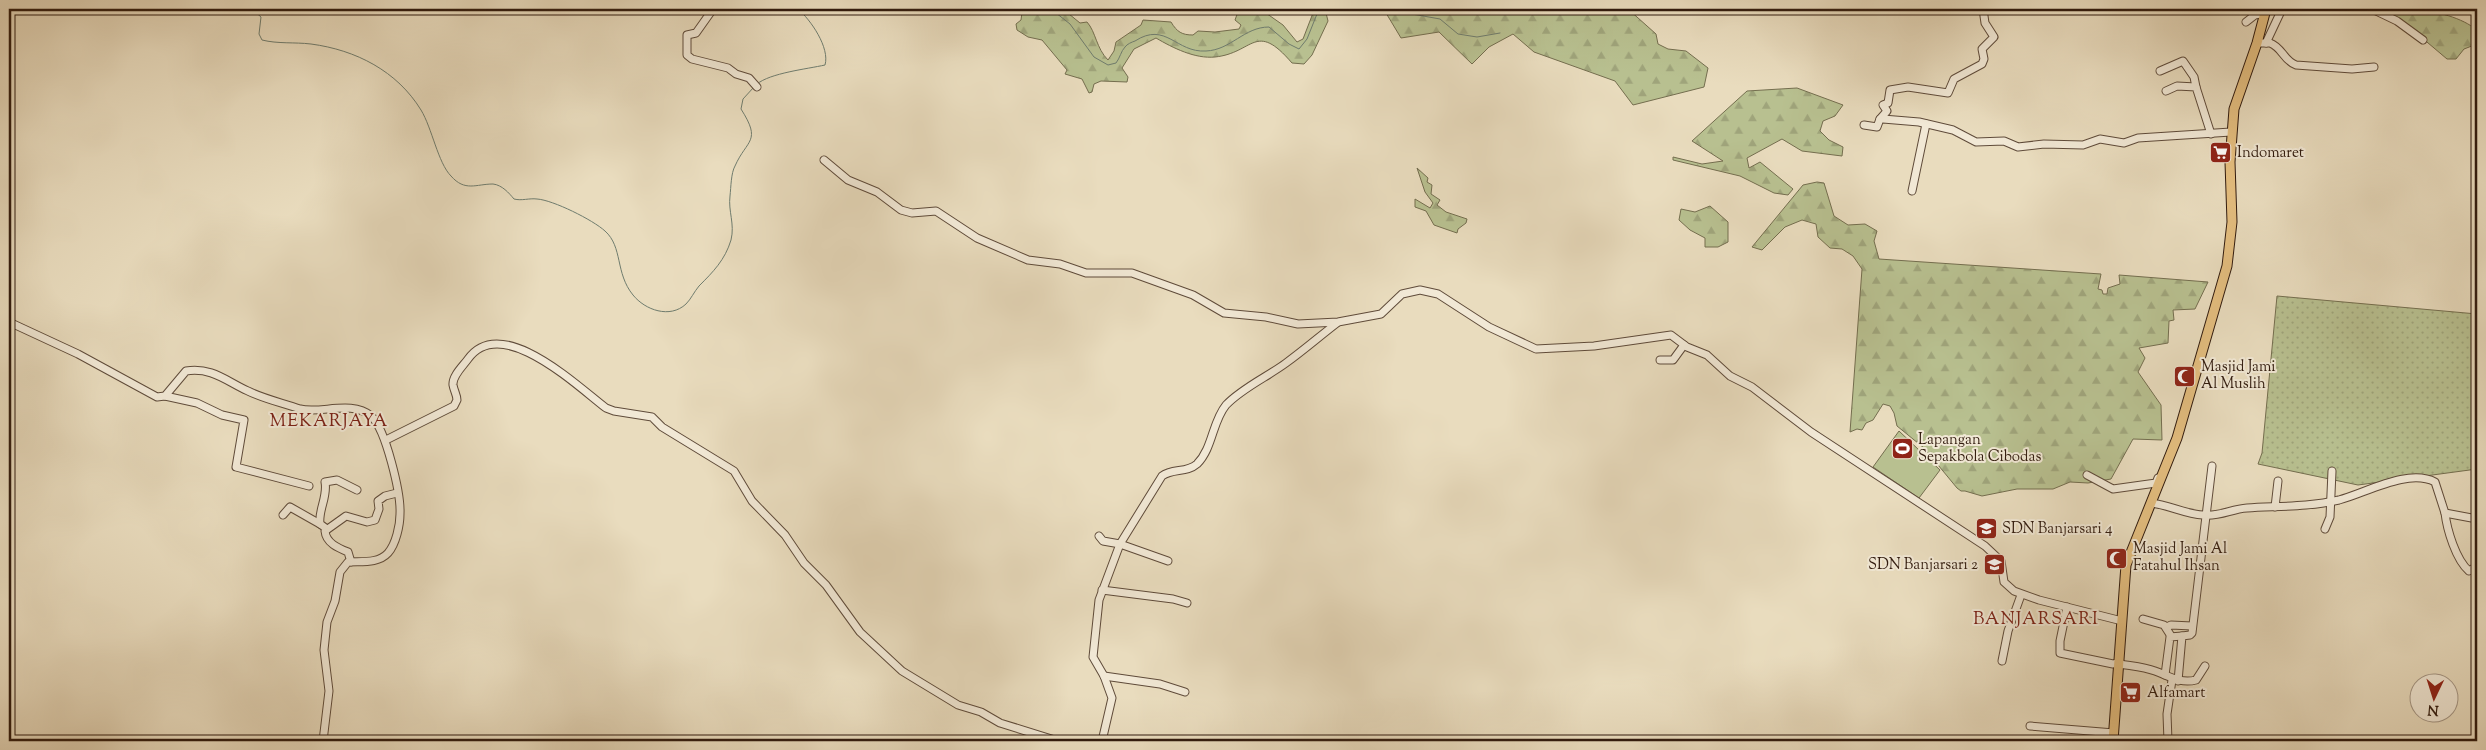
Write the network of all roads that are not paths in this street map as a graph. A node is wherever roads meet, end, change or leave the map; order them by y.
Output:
1 (713, 9) edge
2 (1983, 9) edge
3 (2282, 9) edge
4 (2372, 9) edge
5 (2266, 11) edge
6 (2246, 22) dead end
7 (2423, 40) dead end
8 (2261, 43) junction
9 (2374, 67) dead end
10 (2160, 71) dead end
11 (755, 84) dead end
12 (2196, 87) junction
13 (2166, 91) dead end
14 (1884, 115) junction
15 (1926, 124) junction
16 (1864, 125) dead end
17 (2231, 132) junction
18 (2211, 134) junction
19 (824, 160) dead end
20 (1912, 192) dead end
21 (9, 322) edge
22 (1338, 322) junction
23 (1684, 345) junction
24 (1660, 360) dead end
25 (165, 396) junction
26 (386, 440) junction
27 (2212, 466) dead end
28 (2332, 471) dead end
29 (2087, 475) dead end
30 (2159, 484) junction
31 (2278, 484) dead end
32 (309, 486) dead end
33 (357, 490) dead end
34 (397, 493) junction
35 (2330, 502) junction
36 (2150, 503) junction
37 (2275, 507) junction
38 (2445, 513) junction
39 (283, 515) dead end
40 (2205, 516) junction
41 (2477, 519) edge
42 (320, 524) junction
43 (327, 529) junction
44 (2325, 529) dead end
45 (1099, 536) dead end
46 (1120, 544) junction
47 (351, 562) junction
48 (1168, 562) dead end
49 (2477, 566) edge
50 (1102, 590) junction
51 (2020, 595) junction
52 (1187, 603) dead end
53 (2067, 606) junction
54 (2143, 619) dead end
55 (2122, 620) junction
56 (2192, 626) junction
57 (2167, 628) junction
58 (2171, 636) junction
59 (2182, 636) junction
60 (2002, 661) dead end
61 (2120, 663) junction
62 (2205, 666) dead end
63 (2165, 675) junction
64 (1104, 676) junction
65 (2175, 680) junction
66 (1185, 692) dead end
67 (2030, 726) dead end
68 (2114, 737) edge
69 (2168, 738) edge
70 (323, 741) edge
71 (1058, 741) edge
72 (1102, 741) edge

1 - 11 street
2 - 14 street
3 - 8 street
4 - 7 street
5 - 6 street
5 - 8 main road
8 - 9 street
8 - 17 main road
10 - 12 street
12 - 13 street
12 - 18 street
14 - 15 street
14 - 16 street
15 - 18 street
15 - 20 street
17 - 18 street
17 - 30 main road
19 - 22 street
21 - 25 street
22 - 23 street
22 - 46 street
23 - 24 street
23 - 51 street
25 - 26 street
25 - 32 street
26 - 34 street
26 - 71 street
27 - 40 street
28 - 35 street
29 - 30 street
30 - 36 main road
31 - 37 street
33 - 42 street
34 - 43 street
34 - 47 street
35 - 37 street
35 - 38 street
35 - 44 street
36 - 40 street
36 - 55 main road
37 - 40 street
38 - 41 street
38 - 49 street
39 - 42 street
40 - 56 street
42 - 43 street
43 - 47 street
45 - 46 street
46 - 48 street
46 - 50 street
47 - 70 street
50 - 52 street
50 - 64 street
51 - 53 street
51 - 60 street
53 - 55 street
53 - 61 street
54 - 57 street
55 - 61 main road
56 - 57 street
56 - 59 street
57 - 58 street
58 - 59 street
58 - 63 street
59 - 65 street
61 - 63 street
61 - 68 main road
62 - 65 street
63 - 65 street
64 - 66 street
64 - 72 street
65 - 69 street
67 - 68 street

